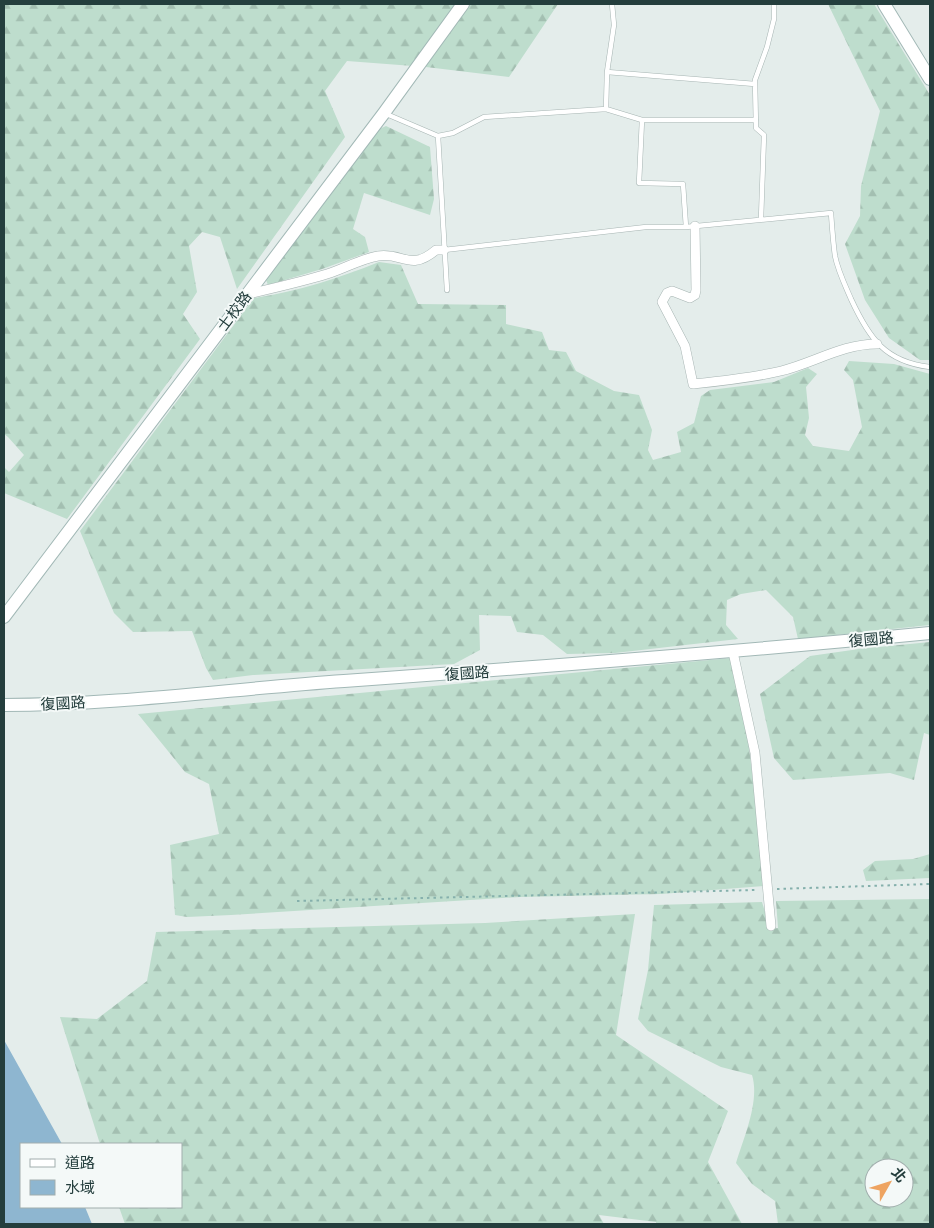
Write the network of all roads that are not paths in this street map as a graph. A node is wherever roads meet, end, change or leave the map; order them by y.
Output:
1 (463, 4) edge
2 (612, 4) edge
3 (774, 4) edge
4 (884, 4) edge
5 (607, 72) junction
6 (930, 79) edge
7 (755, 84) junction
8 (606, 109) junction
9 (384, 113) junction
10 (642, 120) junction
11 (756, 120) junction
12 (438, 136) junction
13 (761, 219) junction
14 (696, 226) junction
15 (686, 227) junction
16 (444, 250) junction
17 (447, 290) dead end
18 (248, 294) junction
19 (877, 344) junction
20 (930, 367) edge
21 (4, 617) edge
22 (930, 633) edge
23 (734, 652) junction
24 (4, 706) edge
25 (771, 926) dead end

1 - 9 street, 士校路
2 - 5 lane
3 - 7 lane
4 - 6 street
5 - 7 lane
5 - 8 lane
7 - 11 lane
8 - 10 lane
8 - 12 lane
9 - 12 lane
9 - 18 street, 士校路
10 - 11 lane
10 - 15 lane
11 - 13 lane
12 - 16 lane
13 - 14 lane
13 - 19 lane
14 - 15 lane
14 - 19 street
15 - 16 lane
16 - 17 lane
16 - 18 street
18 - 21 street, 士校路
19 - 20 lane
22 - 23 street, 復國路
23 - 24 street, 復國路
23 - 25 street

